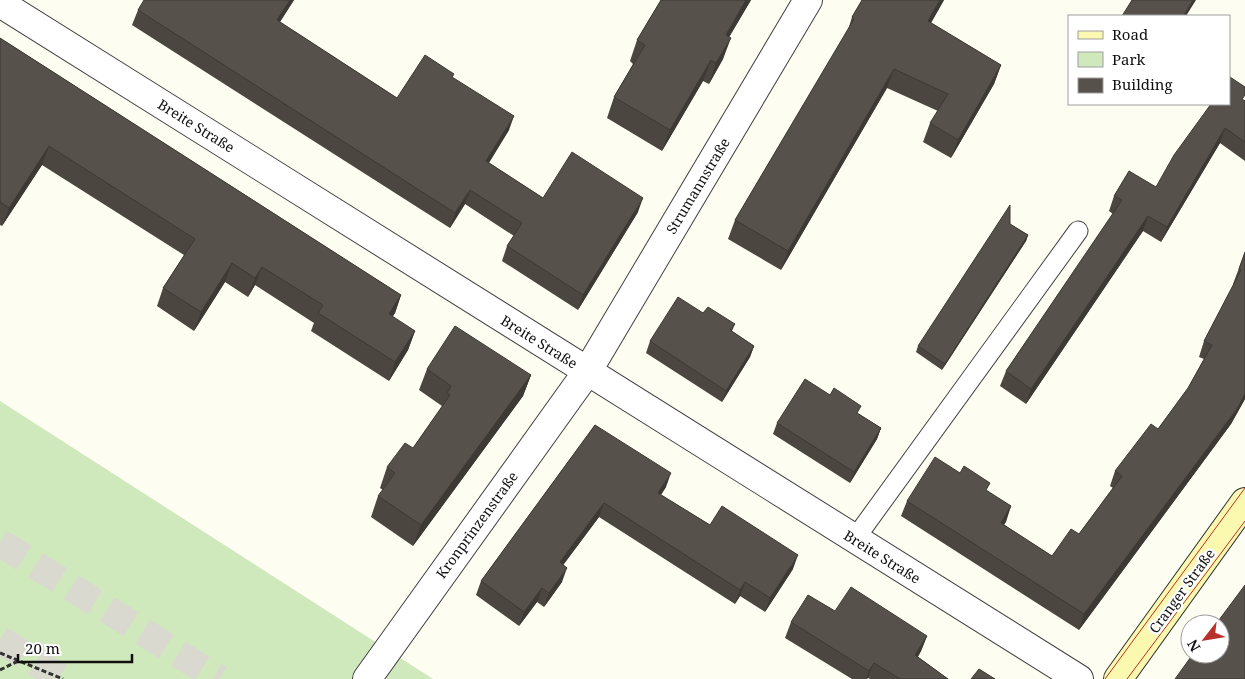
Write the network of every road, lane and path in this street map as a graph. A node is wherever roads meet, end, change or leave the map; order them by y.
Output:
1 (808, 0) edge
2 (0, 3) edge
3 (1078, 231) dead end
4 (587, 372) junction
5 (1245, 502) edge
6 (854, 540) junction
7 (0, 653) edge
8 (18, 661) junction
9 (0, 670) edge
10 (63, 679) edge
11 (367, 679) edge
12 (1078, 679) edge
13 (1118, 679) edge

1 - 4 street, Strumannstraße
2 - 4 street, Breite Straße
3 - 6 lane
4 - 6 street, Breite Straße
4 - 11 street, Kronprinzenstraße
5 - 13 main road, Cranger Straße
6 - 12 street, Breite Straße
7 - 8 path
8 - 9 path
8 - 10 path

